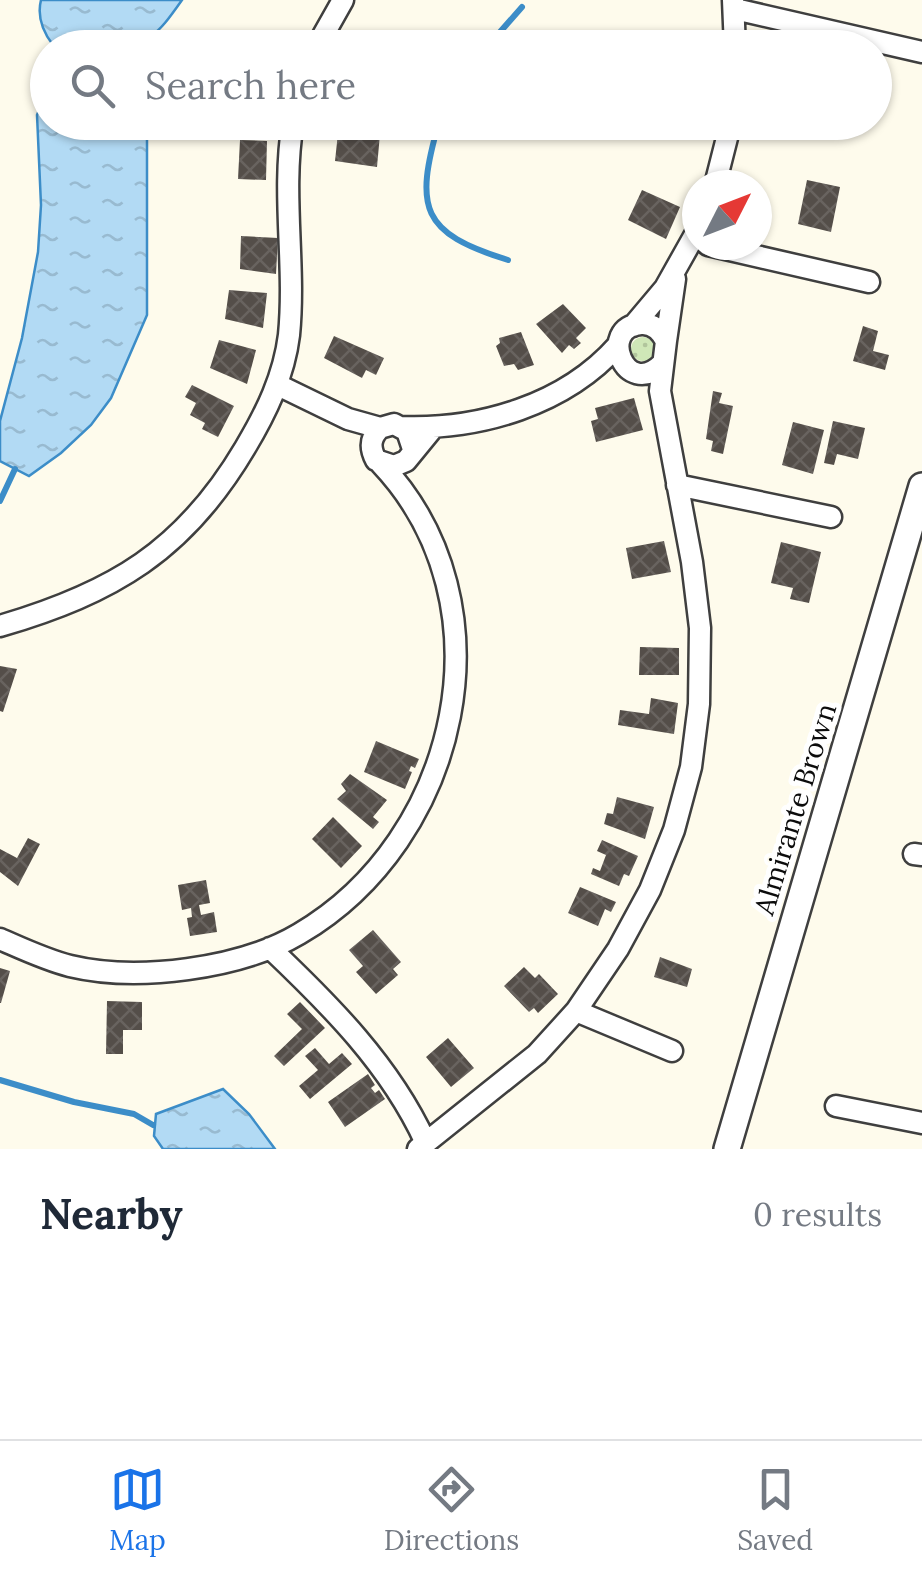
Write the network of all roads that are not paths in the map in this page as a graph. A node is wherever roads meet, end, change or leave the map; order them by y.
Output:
1 (343, 0) edge
2 (734, 4) edge
3 (326, 30) edge
4 (735, 30) edge
5 (836, 30) edge
6 (892, 44) edge
7 (922, 52) edge
8 (291, 140) edge
9 (725, 140) edge
10 (718, 170) edge
11 (772, 258) edge
12 (684, 260) edge
13 (677, 270) junction
14 (869, 282) dead end
15 (633, 326) junction
16 (666, 341) junction
17 (618, 345) junction
18 (662, 364) junction
19 (634, 370) junction
20 (590, 374) junction
21 (278, 385) junction
22 (660, 392) junction
23 (348, 418) junction
24 (391, 427) junction
25 (433, 428) junction
26 (410, 455) junction
27 (377, 459) junction
28 (677, 485) junction
29 (922, 486) edge
30 (406, 490) junction
31 (831, 517) dead end
32 (0, 626) edge
33 (0, 939) edge
34 (270, 948) junction
35 (576, 1011) junction
36 (672, 1051) dead end
37 (836, 1106) dead end
38 (922, 1123) edge
39 (422, 1145) edge
40 (727, 1149) edge

1 - 3 street
2 - 4 street
2 - 5 street
6 - 7 street
8 - 21 street
9 - 10 street
11 - 14 street
12 - 13 street
13 - 15 street
13 - 16 street
15 - 16 street
15 - 17 street
16 - 18 street
17 - 19 street
17 - 20 street
18 - 19 street
18 - 22 street
19 - 20 street
19 - 22 street
20 - 25 street
21 - 23 street
21 - 32 street
22 - 28 street
23 - 24 street
23 - 27 street
24 - 25 street
24 - 26 street
24 - 27 street
25 - 26 street
26 - 27 street
26 - 30 street
27 - 30 street
28 - 31 street
28 - 35 street
29 - 40 street, Almirante Brown
30 - 34 street
33 - 34 street
34 - 39 street
35 - 36 street
35 - 39 street
37 - 38 street

